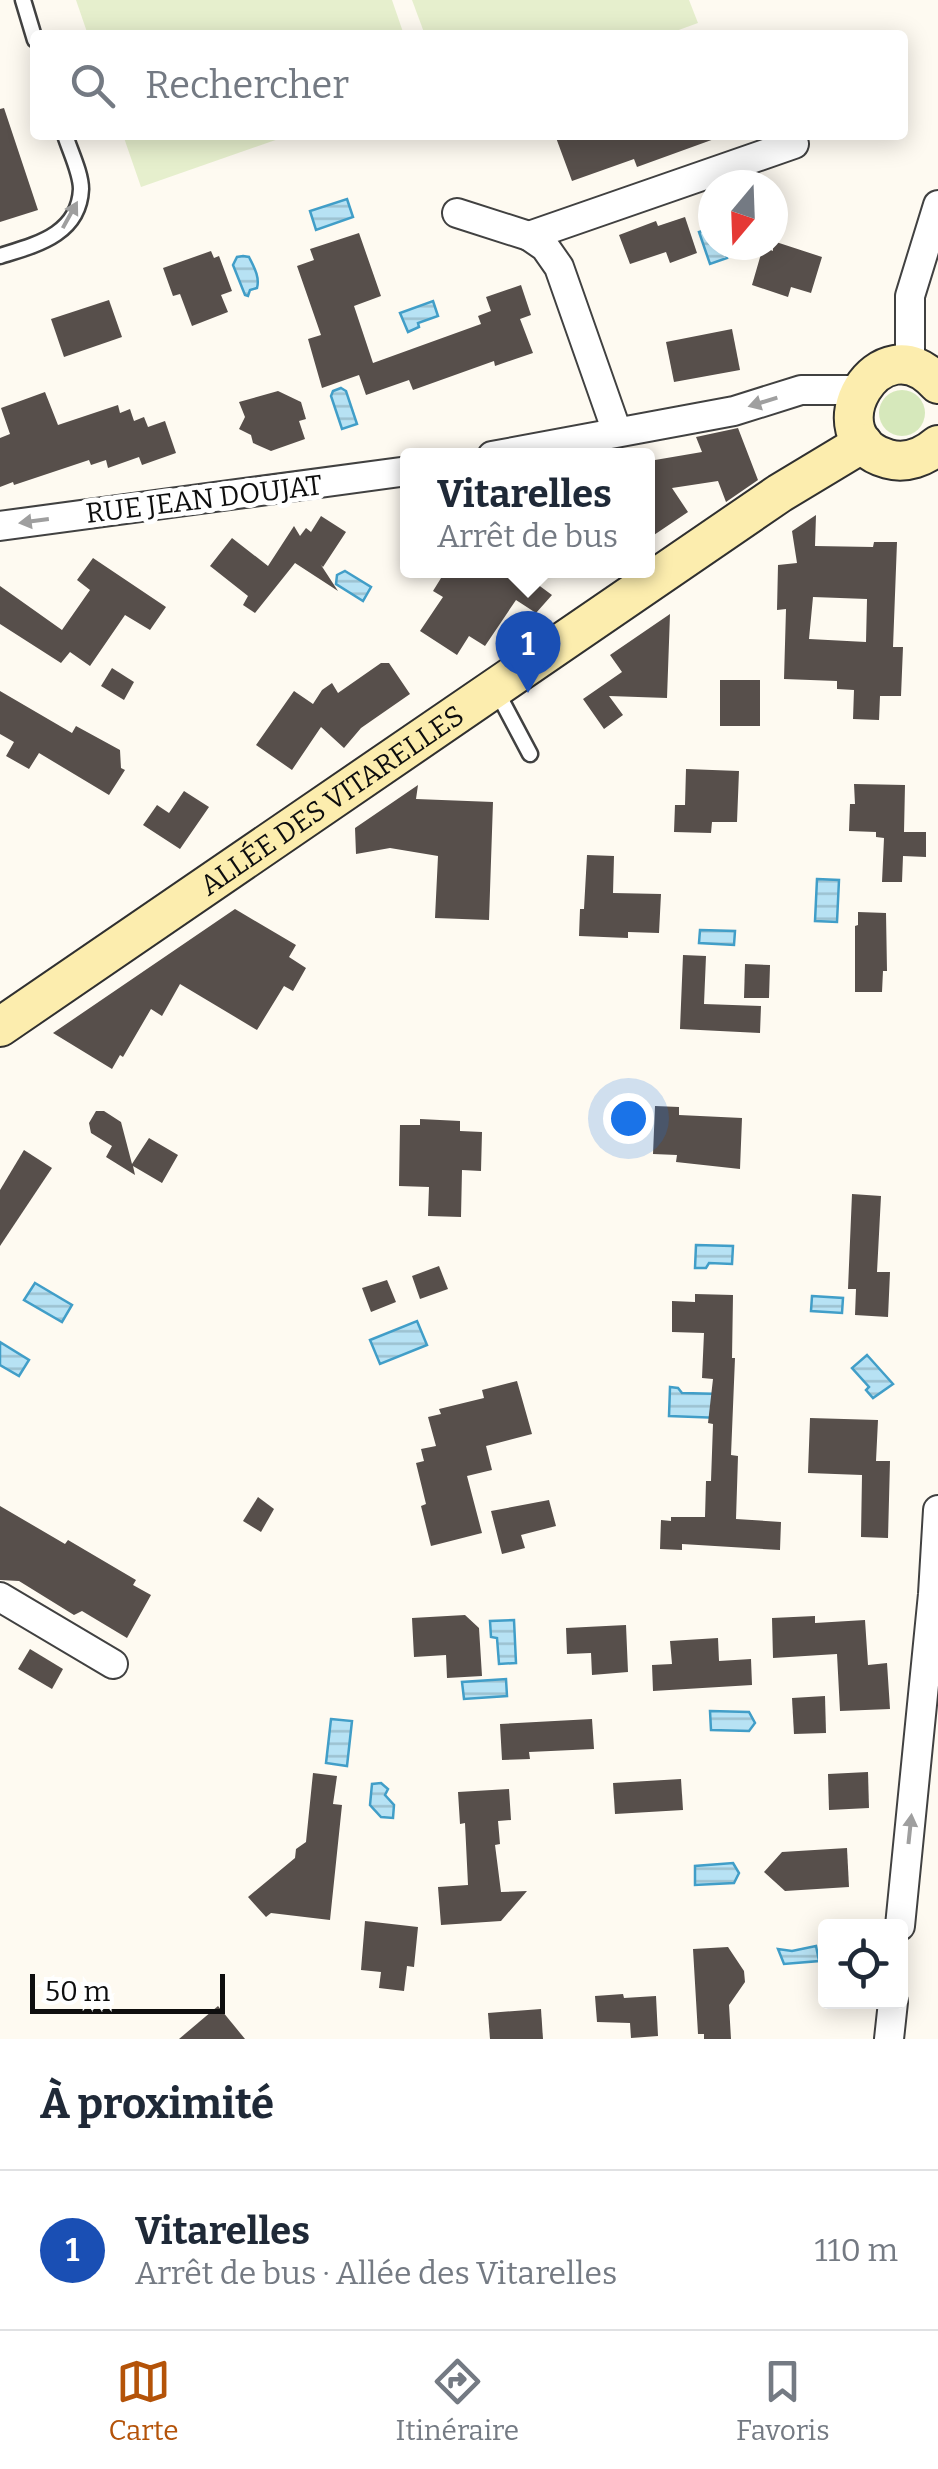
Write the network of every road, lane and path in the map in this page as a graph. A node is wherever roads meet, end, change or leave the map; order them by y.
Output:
1 (22, 0) edge
2 (32, 30) edge
3 (67, 140) edge
4 (794, 144) dead end
5 (938, 205) edge
6 (457, 212) dead end
7 (529, 236) junction
8 (0, 256) edge
9 (924, 376) edge
10 (859, 390) junction
11 (617, 432) junction
12 (863, 442) junction
13 (938, 445) edge
14 (534, 448) edge
15 (400, 472) edge
16 (0, 526) edge
17 (495, 690) junction
18 (530, 754) dead end
19 (0, 1027) edge
20 (938, 1510) edge
21 (0, 1596) edge
22 (113, 1664) dead end
23 (901, 1919) edge
24 (892, 2009) edge
25 (889, 2039) edge

1 - 2 lane
8 -> 3 lane
4 - 7 street
5 - 9 street
6 - 7 street
7 - 11 street
9 - 10 main road
10 -> 11 street
10 - 12 main road
11 - 14 street
12 - 13 main road
12 - 17 main road, ALLÉE DES VITARELLES
15 -> 16 street, RUE JEAN DOUJAT
17 - 18 lane
17 - 19 main road, ALLÉE DES VITARELLES
23 -> 20 street
21 - 22 street
24 - 25 street

